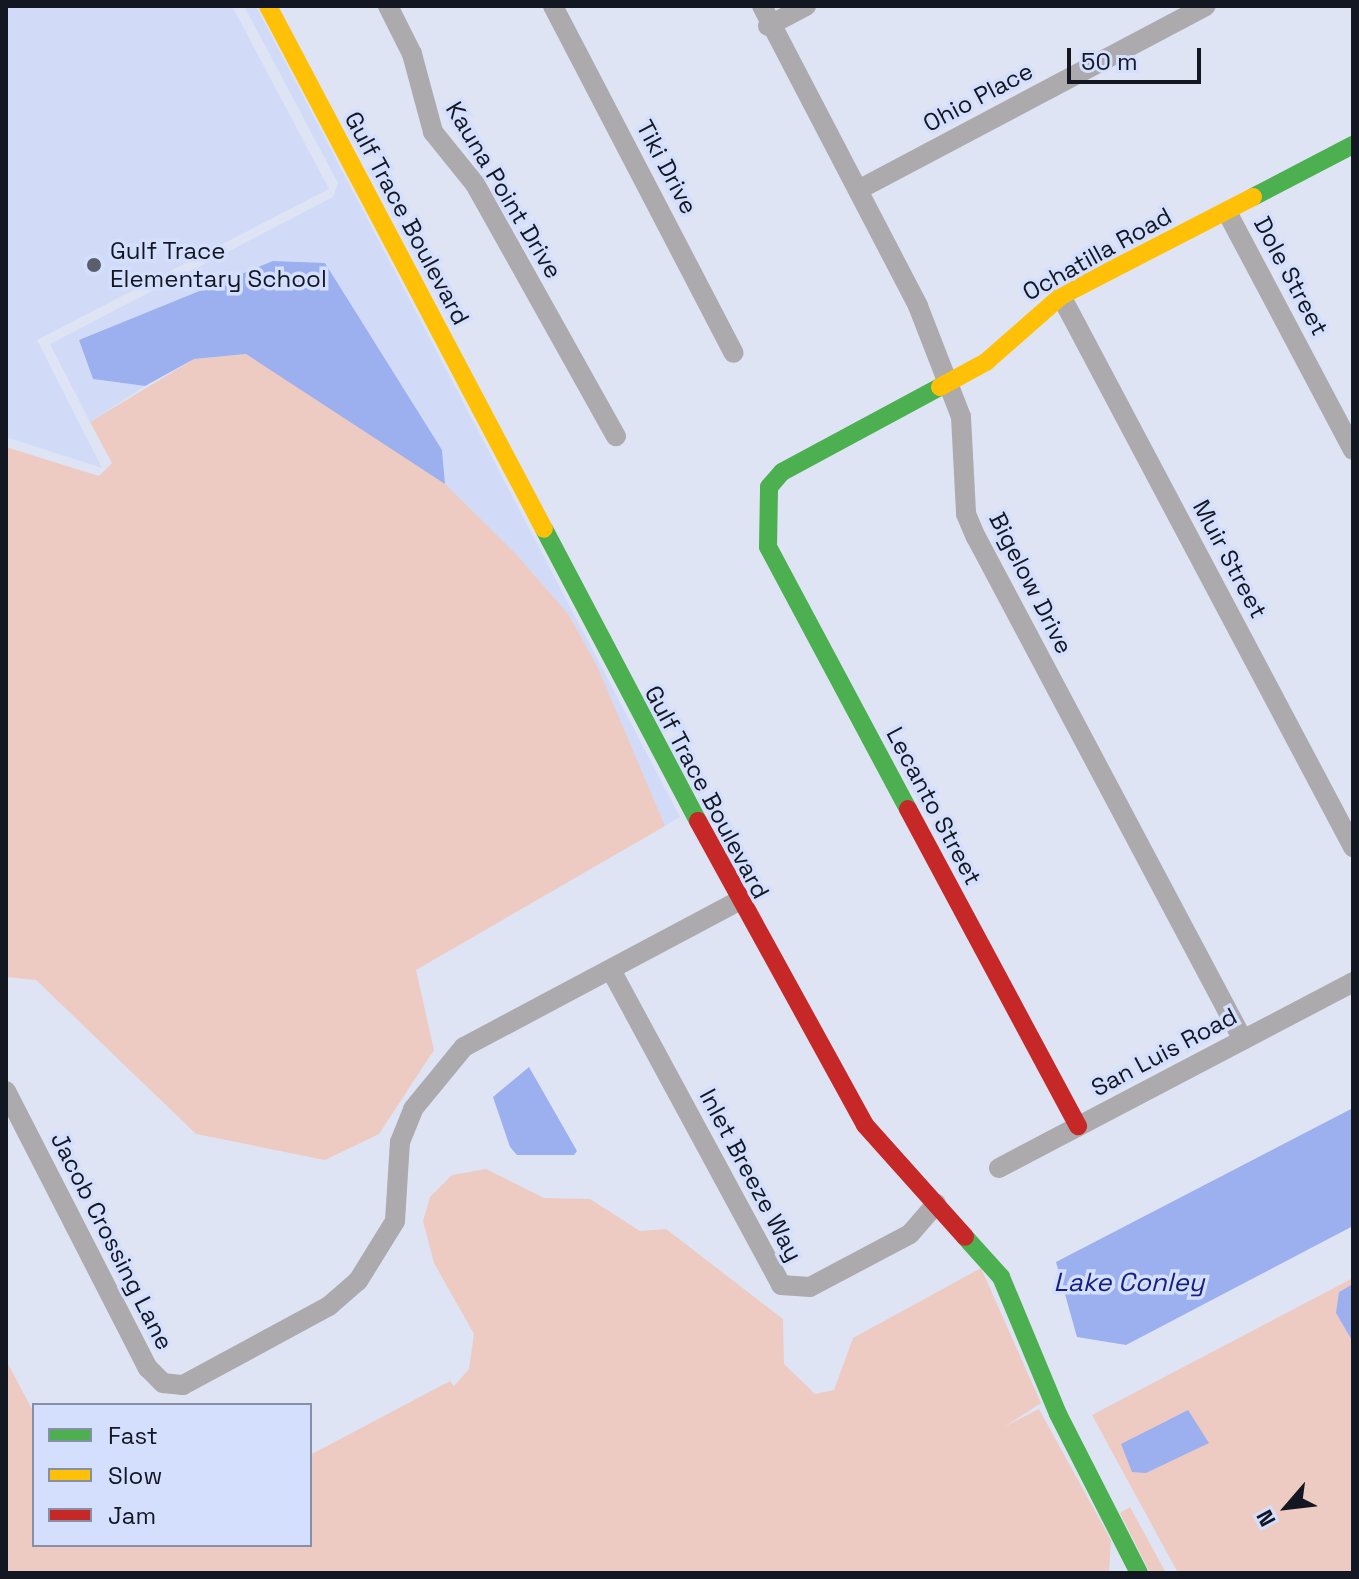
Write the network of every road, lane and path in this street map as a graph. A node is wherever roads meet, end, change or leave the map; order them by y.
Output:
1 (268, 6) edge
2 (553, 6) edge
3 (762, 6) edge
4 (806, 6) edge
5 (1205, 6) edge
6 (392, 7) edge
7 (768, 26) junction
8 (1353, 145) edge
9 (860, 189) junction
10 (1227, 212) junction
11 (1061, 296) junction
12 (734, 353) dead end
13 (944, 386) junction
14 (616, 436) dead end
15 (1353, 450) edge
16 (764, 503) joint
17 (1353, 847) edge
18 (737, 902) junction
19 (611, 970) junction
20 (1353, 982) edge
21 (1243, 1040) junction
22 (6, 1091) edge
23 (1078, 1126) junction
24 (999, 1168) dead end
25 (936, 1204) junction
26 (1139, 1573) edge

1 - 18 street, Gulf Trace Boulevard
2 - 12 street, Tiki Drive
3 - 7 street, Bigelow Drive
4 - 7 street
5 - 9 street, Ohio Place
6 - 14 street, Kauna Point Drive
7 - 9 street, Bigelow Drive
8 - 10 street, Ochatilla Road
9 - 13 street, Bigelow Drive
10 - 11 street, Ochatilla Road
10 - 15 street, Dole Street
11 - 13 street, Ochatilla Road
11 - 17 street, Muir Street
13 - 16 street, Ochatilla Road
13 - 21 street, Bigelow Drive
16 - 23 street, Lecanto Street
18 - 19 street, Jacob Crossing Lane
18 - 25 street, Gulf Trace Boulevard
19 - 22 street, Jacob Crossing Lane
19 - 25 street, Inlet Breeze Way
20 - 21 street, San Luis Road
21 - 23 street, San Luis Road
23 - 24 street, San Luis Road
25 - 26 street, Gulf Trace Boulevard

